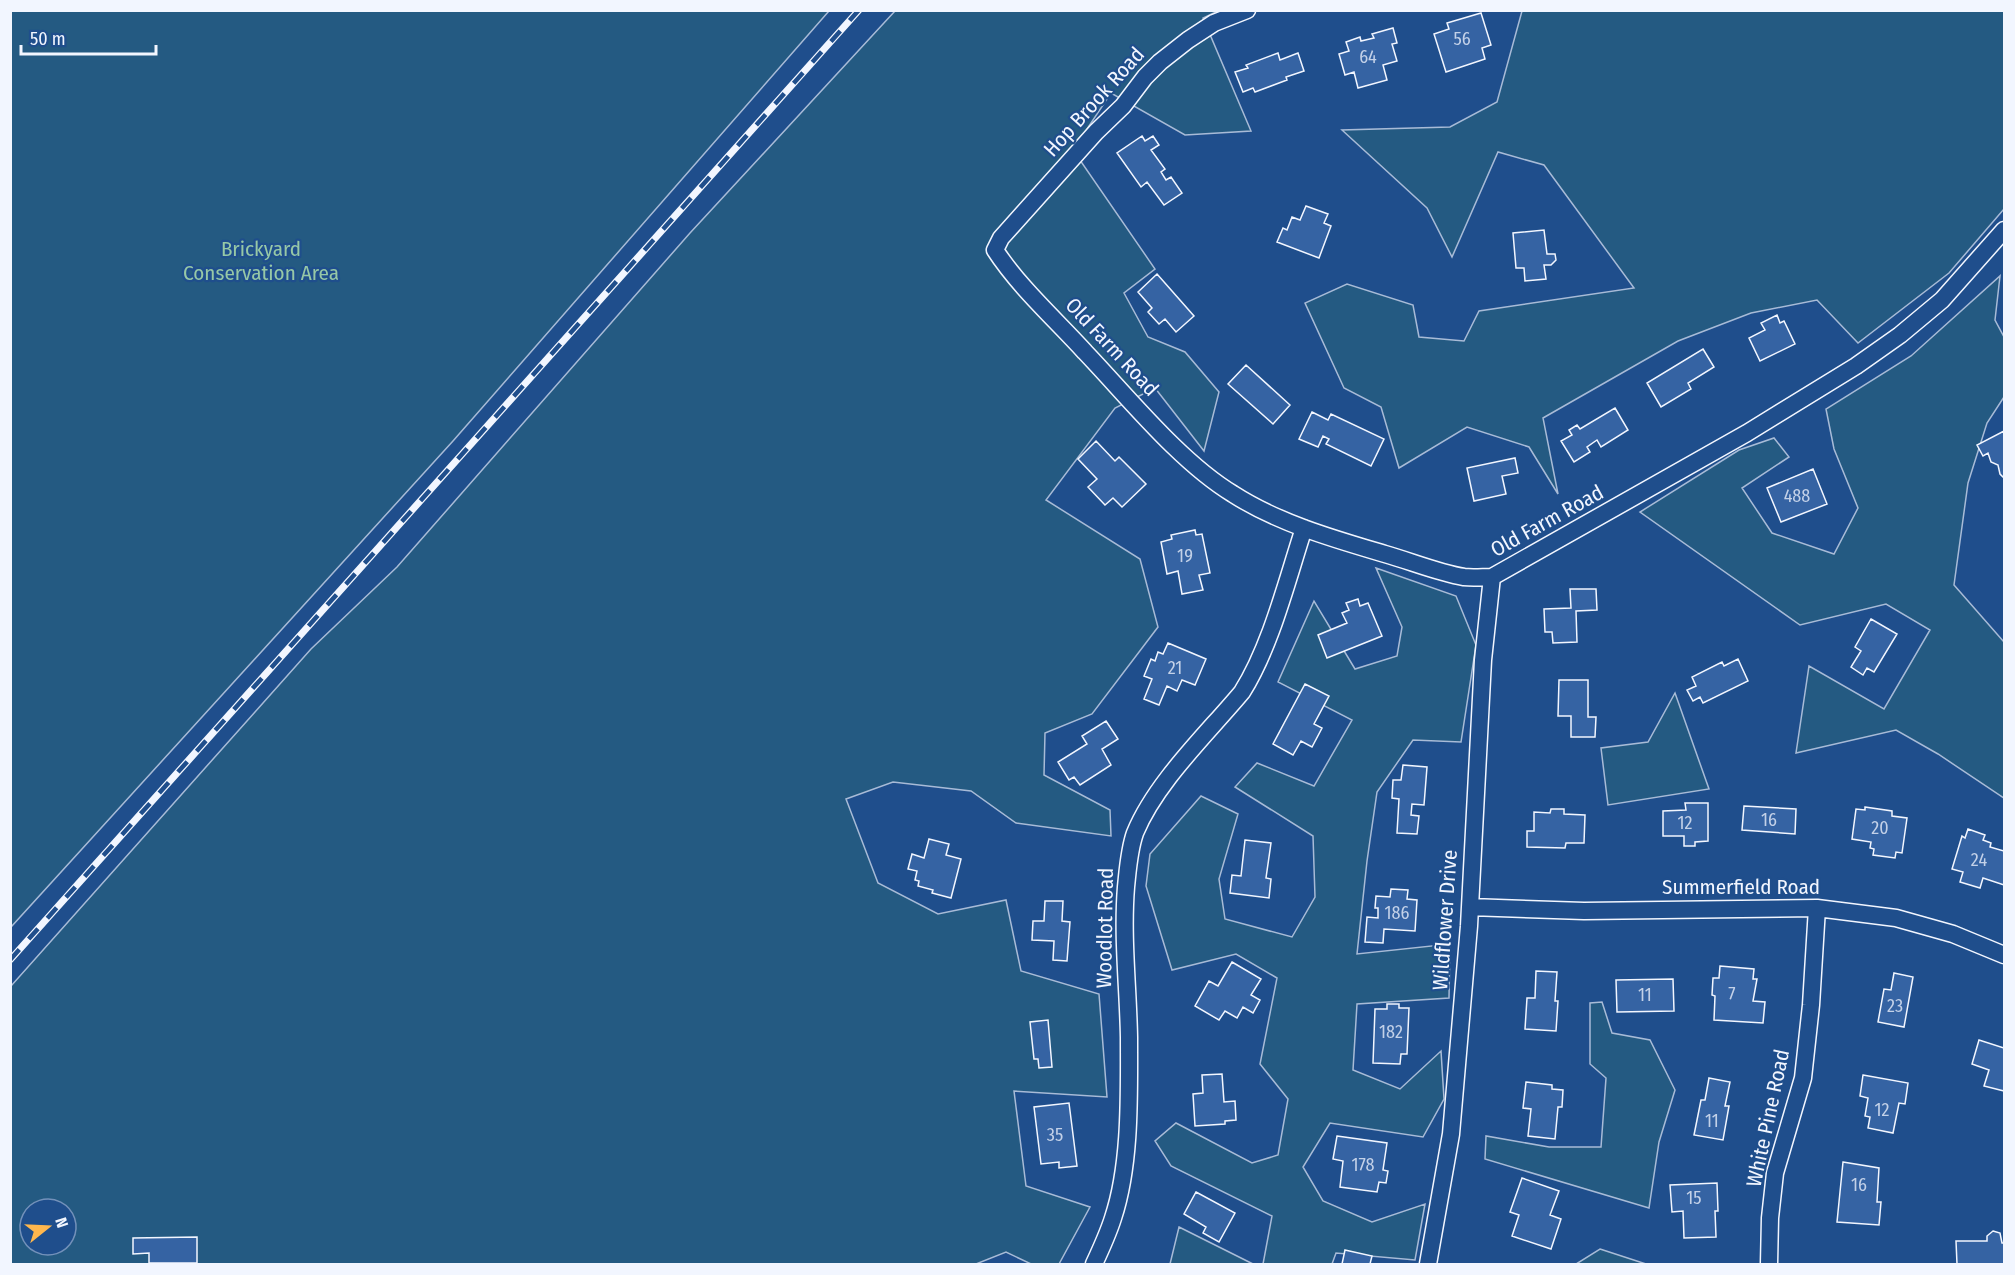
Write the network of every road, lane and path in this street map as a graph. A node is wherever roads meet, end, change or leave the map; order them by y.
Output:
1 (1247, 10) edge
2 (2004, 230) edge
3 (995, 249) joint
4 (1304, 528) junction
5 (1492, 577) junction
6 (1470, 907) junction
7 (1817, 908) junction
8 (2004, 955) edge
9 (1094, 1264) edge
10 (1428, 1264) edge
11 (1769, 1264) edge

1 - 3 street, Hop Brook Road
2 - 5 street, Old Farm Road
3 - 4 street, Old Farm Road
4 - 5 street, Old Farm Road
4 - 9 street, Woodlot Road
5 - 6 street, Wildflower Drive
6 - 7 street, Summerfield Road
6 - 10 street, Wildflower Drive
7 - 8 street, Summerfield Road
7 - 11 street, White Pine Road

